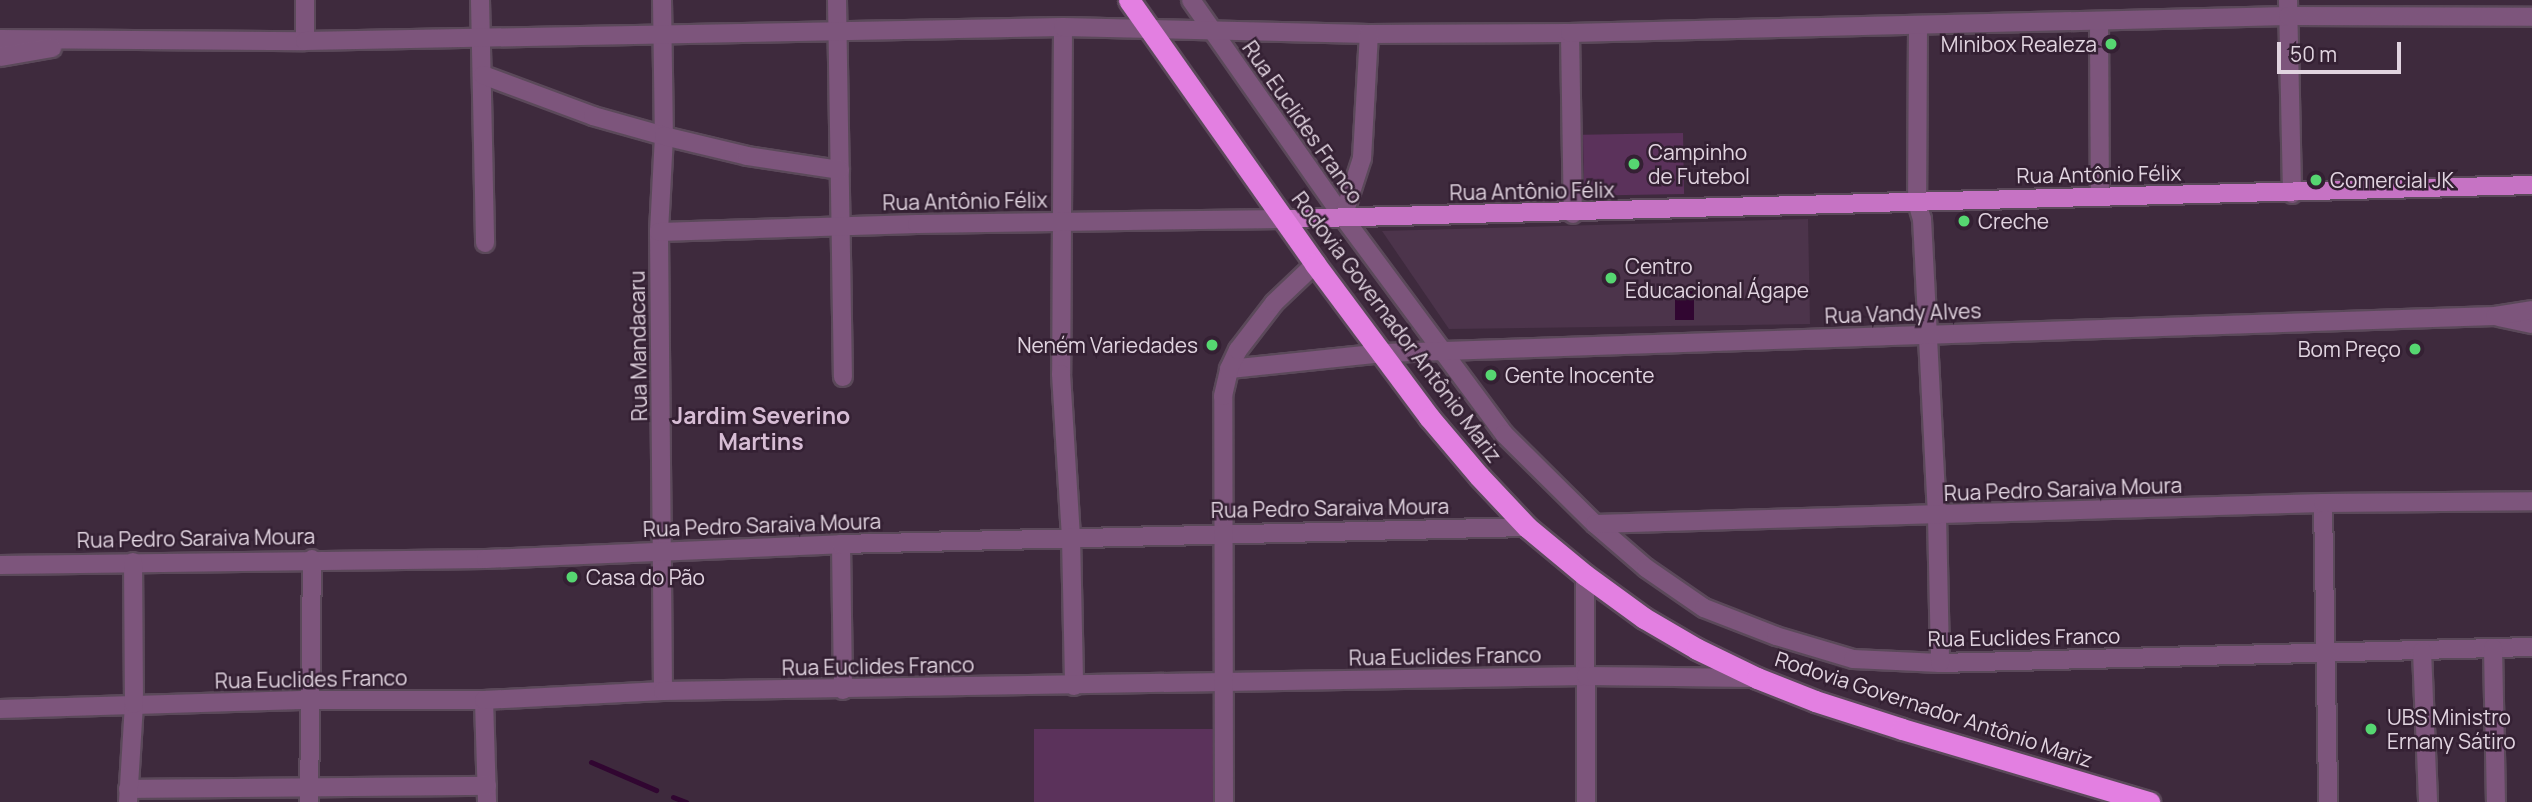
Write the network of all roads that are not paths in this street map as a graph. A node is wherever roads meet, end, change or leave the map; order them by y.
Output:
1 (305, 0) edge
2 (480, 0) edge
3 (662, 0) edge
4 (837, 0) edge
5 (1129, 0) edge
6 (1191, 0) edge
7 (2288, 8) edge
8 (2532, 17) edge
9 (2099, 22) junction
10 (1918, 26) junction
11 (1063, 27) junction
12 (1149, 28) junction
13 (1210, 29) junction
14 (839, 32) junction
15 (1570, 33) junction
16 (1369, 34) junction
17 (662, 36) junction
18 (480, 38) junction
19 (0, 39) edge
20 (92, 41) junction
21 (305, 41) junction
22 (0, 57) edge
23 (483, 75) junction
24 (664, 136) junction
25 (840, 170) junction
26 (2532, 185) edge
27 (2291, 194) junction
28 (2100, 196) junction
29 (1917, 202) junction
30 (1573, 214) junction
31 (1343, 217) junction
32 (1284, 219) junction
33 (1063, 222) junction
34 (839, 226) junction
35 (659, 232) junction
36 (485, 243) dead end
37 (1315, 264) junction
38 (2532, 310) edge
39 (2496, 316) junction
40 (2532, 324) edge
41 (1927, 335) junction
42 (1444, 350) junction
43 (1384, 353) junction
44 (1229, 369) junction
45 (843, 377) dead end
46 (2532, 501) edge
47 (2323, 503) junction
48 (1937, 516) junction
49 (1595, 524) junction
50 (1527, 527) junction
51 (1223, 533) junction
52 (1072, 537) junction
53 (841, 544) junction
54 (662, 552) junction
55 (312, 559) junction
56 (133, 562) junction
57 (0, 565) edge
58 (1585, 575) junction
59 (2532, 646) edge
60 (2493, 648) junction
61 (2422, 651) junction
62 (2325, 653) junction
63 (1940, 663) junction
64 (1586, 676) junction
65 (1757, 678) junction
66 (1222, 682) junction
67 (1074, 686) junction
68 (843, 690) junction
69 (663, 691) junction
70 (484, 700) junction
71 (310, 701) junction
72 (134, 704) junction
73 (0, 709) edge
74 (487, 794) edge
75 (309, 795) edge
76 (128, 796) edge
77 (1224, 802) edge
78 (1586, 802) edge
79 (2149, 802) edge
80 (2328, 802) edge
81 (2428, 802) edge
82 (2496, 802) edge

1 - 21 street
2 - 18 street
3 - 17 street, Rua Mandacaru
4 - 14 street
5 - 12 highway, Rodovia Governador Antônio Mariz
6 - 13 street, Rua Euclides Franco
7 - 8 street
7 - 9 street
7 - 27 street
9 - 10 street
9 - 28 street
10 - 15 street
10 - 29 street
11 - 12 street
11 - 14 street
11 - 33 street
12 - 13 street
12 - 32 highway, Rodovia Governador Antônio Mariz
13 - 16 street
13 - 31 street, Rua Euclides Franco
14 - 17 street
14 - 25 street
15 - 16 street
15 - 30 street
16 - 31 street
17 - 18 street
17 - 24 street, Rua Mandacaru
18 - 21 street
18 - 23 street
19 - 20 street
20 - 21 street
20 - 22 street
23 - 24 street
23 - 36 street
24 - 25 street
24 - 35 street, Rua Mandacaru
25 - 34 street
26 - 27 main road, Rua Antônio Félix
27 - 28 main road, Rua Antônio Félix
28 - 29 main road, Rua Antônio Félix
29 - 30 main road, Rua Antônio Félix
29 - 41 street
30 - 31 main road, Rua Antônio Félix
31 - 32 main road, Rua Antônio Félix
31 - 42 street, Rua Euclides Franco
32 - 33 street, Rua Antônio Félix
32 - 37 highway, Rodovia Governador Antônio Mariz
33 - 34 street, Rua Antônio Félix
33 - 52 street
34 - 35 street, Rua Antônio Félix
34 - 45 street
35 - 54 street, Rua Mandacaru
37 - 43 highway, Rodovia Governador Antônio Mariz
37 - 44 street
38 - 39 street, Rua Vandy Alves
39 - 40 street, Rua Vandy Alves
39 - 41 street, Rua Vandy Alves
41 - 42 street, Rua Vandy Alves
41 - 48 street
42 - 43 street, Rua Vandy Alves
42 - 49 street, Rua Euclides Franco
43 - 44 street, Rua Vandy Alves
43 - 50 highway, Rodovia Governador Antônio Mariz
44 - 51 street
46 - 47 street, Rua Pedro Saraiva Moura
47 - 48 street, Rua Pedro Saraiva Moura
47 - 62 street
48 - 49 street, Rua Pedro Saraiva Moura
48 - 63 street
49 - 63 street, Rua Euclides Franco
50 - 51 street, Rua Pedro Saraiva Moura
50 - 58 highway, Rodovia Governador Antônio Mariz
51 - 52 street, Rua Pedro Saraiva Moura
51 - 66 street
52 - 53 street, Rua Pedro Saraiva Moura
52 - 67 street
53 - 54 street, Rua Pedro Saraiva Moura
53 - 68 street
54 - 55 street, Rua Pedro Saraiva Moura
54 - 69 street, Rua Mandacaru
55 - 56 street, Rua Pedro Saraiva Moura
55 - 71 street
56 - 57 street, Rua Pedro Saraiva Moura
56 - 72 street
58 - 64 street
58 - 65 highway, Rodovia Governador Antônio Mariz
59 - 60 street, Rua Euclides Franco
60 - 61 street, Rua Euclides Franco
60 - 82 street
61 - 62 street, Rua Euclides Franco
61 - 81 street
62 - 63 street, Rua Euclides Franco
62 - 80 street
64 - 65 street, Rua Euclides Franco
64 - 66 street, Rua Euclides Franco
64 - 78 street
65 - 79 highway, Rodovia Governador Antônio Mariz
66 - 67 street, Rua Euclides Franco
66 - 77 street
67 - 68 street, Rua Euclides Franco
68 - 69 street, Rua Euclides Franco
69 - 70 street, Rua Euclides Franco
70 - 71 street, Rua Euclides Franco
70 - 74 street
71 - 72 street, Rua Euclides Franco
71 - 75 street
72 - 73 street, Rua Euclides Franco
72 - 76 street
74 - 75 street
75 - 76 street

